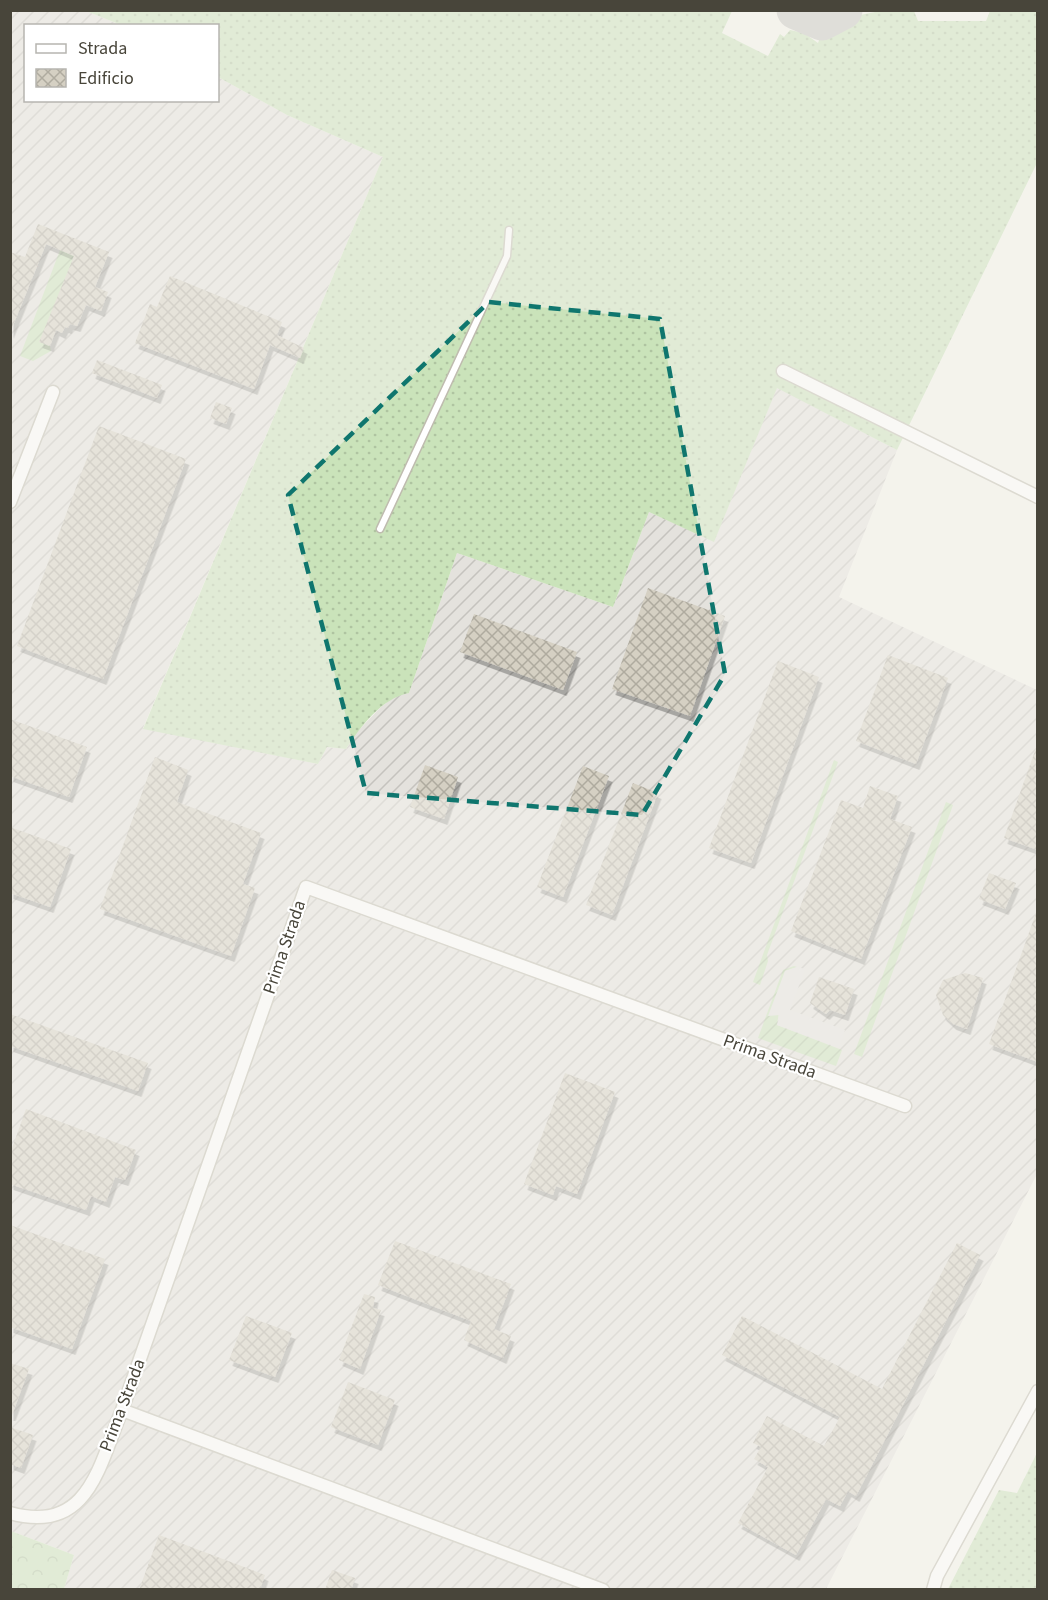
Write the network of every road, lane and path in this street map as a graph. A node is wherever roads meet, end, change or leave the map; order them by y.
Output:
1 (509, 230) dead end
2 (783, 371) dead end
3 (52, 393) dead end
4 (1038, 497) edge
5 (10, 502) edge
6 (380, 529) dead end
7 (906, 1106) dead end
8 (1038, 1391) edge
9 (122, 1410) junction
10 (10, 1513) edge
11 (937, 1576) junction
12 (603, 1590) edge
13 (923, 1590) edge
14 (933, 1590) edge

1 - 6 lane
2 - 4 street
3 - 5 street
7 - 9 street, Prima Strada
8 - 11 street
9 - 10 street, Prima Strada
9 - 12 street
11 - 13 street
11 - 14 street

